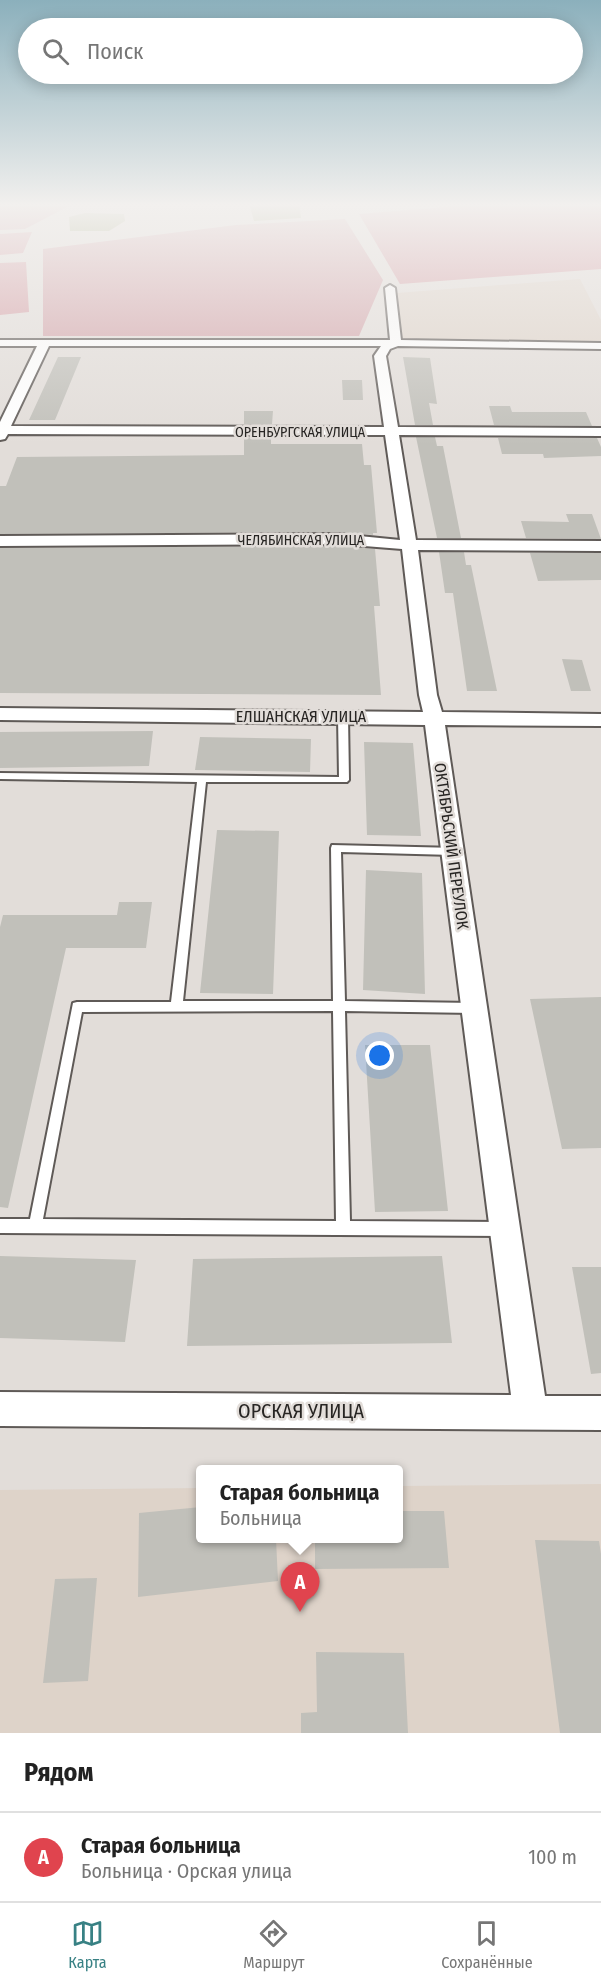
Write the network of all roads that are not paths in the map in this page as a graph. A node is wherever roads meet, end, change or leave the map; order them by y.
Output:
1 (390, 288) dead end
2 (0, 343) edge
3 (45, 343) junction
4 (396, 343) junction
5 (601, 346) edge
6 (1, 432) edge
7 (393, 432) junction
8 (601, 432) edge
9 (0, 541) edge
10 (409, 545) junction
11 (601, 546) edge
12 (0, 714) edge
13 (343, 716) junction
14 (434, 717) junction
15 (601, 720) edge
16 (0, 776) edge
17 (202, 778) junction
18 (453, 851) junction
19 (338, 1006) junction
20 (176, 1007) junction
21 (475, 1008) junction
22 (0, 1226) edge
23 (35, 1227) junction
24 (343, 1229) junction
25 (505, 1229) junction
26 (0, 1409) edge
27 (530, 1412) junction
28 (601, 1413) edge

1 - 4 street
2 - 3 street
3 - 4 street
3 - 6 street
4 - 5 street
4 - 7 street, ОКТЯБРЬСКИЙ ПЕРЕУЛОК
6 - 7 street, ОРЕНБУРГСКАЯ УЛИЦА
7 - 8 street, ОРЕНБУРГСКАЯ УЛИЦА
7 - 10 street, ОКТЯБРЬСКИЙ ПЕРЕУЛОК
9 - 10 street, ЧЕЛЯБИНСКАЯ УЛИЦА
10 - 11 street, ЧЕЛЯБИНСКАЯ УЛИЦА
10 - 14 street, ОКТЯБРЬСКИЙ ПЕРЕУЛОК
12 - 13 street, ЕЛШАНСКАЯ УЛИЦА
13 - 14 street, ЕЛШАНСКАЯ УЛИЦА
13 - 17 lane
14 - 15 street, ЕЛШАНСКАЯ УЛИЦА
14 - 18 street, ОКТЯБРЬСКИЙ ПЕРЕУЛОК
16 - 17 lane
17 - 20 lane
18 - 19 lane
18 - 21 street, ОКТЯБРЬСКИЙ ПЕРЕУЛОК
19 - 20 lane
19 - 21 lane
19 - 24 lane
20 - 23 lane
21 - 25 street, ОКТЯБРЬСКИЙ ПЕРЕУЛОК
22 - 23 lane
23 - 24 lane
24 - 25 lane
25 - 27 street, ОКТЯБРЬСКИЙ ПЕРЕУЛОК
26 - 27 street, ОРСКАЯ УЛИЦА
27 - 28 street, ОРСКАЯ УЛИЦА

